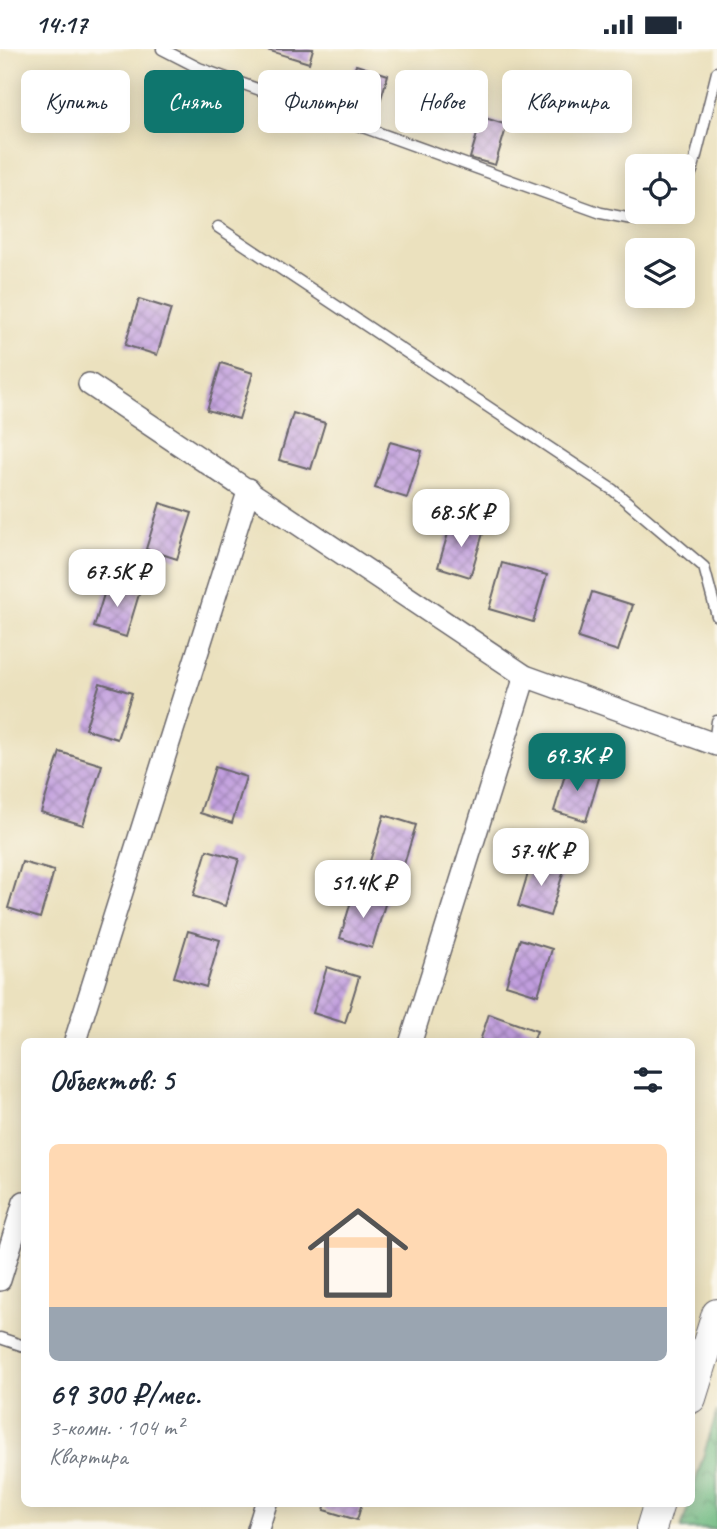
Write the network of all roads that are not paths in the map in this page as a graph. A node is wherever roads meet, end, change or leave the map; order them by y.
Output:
1 (162, 49) edge
2 (717, 72) edge
3 (695, 164) edge
4 (625, 218) edge
5 (218, 227) dead end
6 (89, 384) dead end
7 (249, 489) junction
8 (717, 616) edge
9 (525, 676) junction
10 (717, 720) edge
11 (715, 744) edge
12 (76, 1038) edge
13 (412, 1038) edge
14 (21, 1212) edge
15 (0, 1280) edge
16 (717, 1314) edge
17 (0, 1338) edge
18 (21, 1345) edge
19 (695, 1385) edge
20 (265, 1507) edge
21 (658, 1507) edge
22 (258, 1529) edge
23 (651, 1529) edge

1 - 4 lane
2 - 3 lane
5 - 8 lane
6 - 7 street
7 - 9 street
7 - 12 street
9 - 11 street
9 - 13 street
10 - 11 lane
14 - 15 street
16 - 19 main road
17 - 18 lane
20 - 22 street
21 - 23 main road

